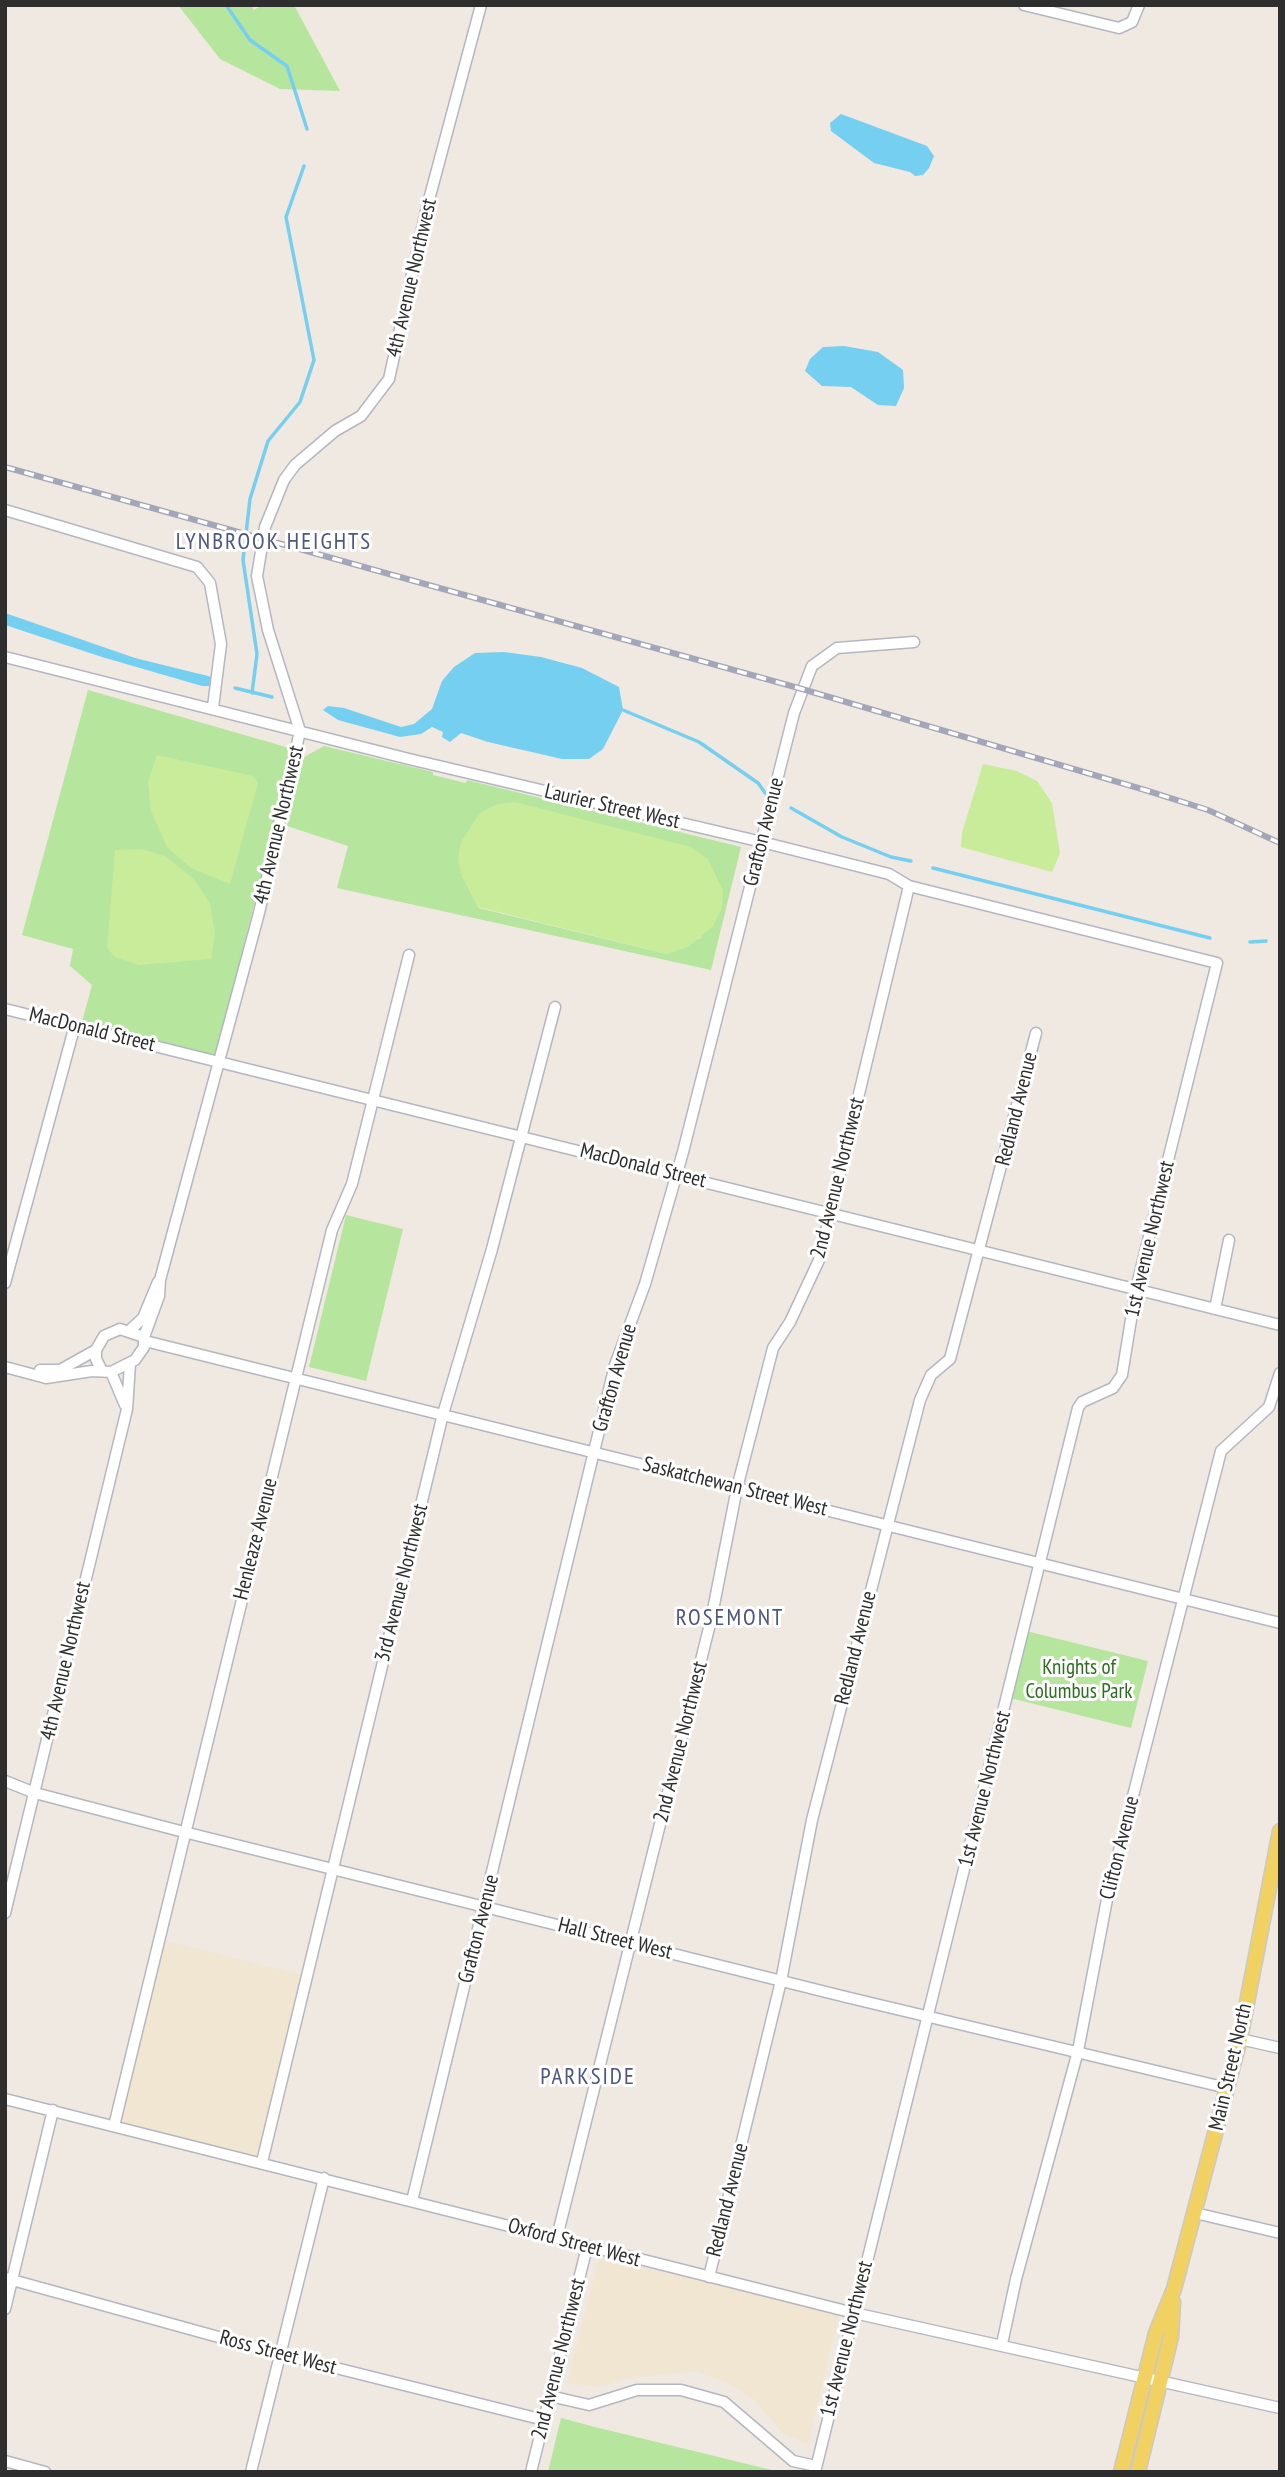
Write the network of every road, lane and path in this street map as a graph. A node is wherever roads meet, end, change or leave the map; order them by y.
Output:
1 (481, 5) edge
2 (1024, 5) edge
3 (1139, 5) edge
4 (5, 510) edge
5 (914, 642) dead end
6 (5, 657) edge
7 (213, 707) junction
8 (300, 731) junction
9 (762, 842) junction
10 (909, 886) junction
11 (409, 955) dead end
12 (1217, 963) joint
13 (555, 1007) dead end
14 (5, 1009) edge
15 (75, 1025) junction
16 (1036, 1032) dead end
17 (220, 1061) junction
18 (372, 1099) junction
19 (521, 1136) junction
20 (674, 1174) junction
21 (831, 1213) junction
22 (1229, 1240) dead end
23 (980, 1250) junction
24 (160, 1280) junction
25 (5, 1283) edge
26 (1136, 1289) junction
27 (1214, 1309) junction
28 (1280, 1325) edge
29 (129, 1331) junction
30 (144, 1339) junction
31 (96, 1350) junction
32 (190, 1351) junction
33 (141, 1353) junction
34 (130, 1364) junction
35 (5, 1367) edge
36 (27, 1372) junction
37 (107, 1372) junction
38 (1280, 1373) edge
39 (295, 1378) junction
40 (127, 1409) junction
41 (443, 1414) junction
42 (595, 1452) junction
43 (737, 1488) junction
44 (888, 1525) junction
45 (1041, 1563) junction
46 (1183, 1599) junction
47 (1280, 1623) edge
48 (5, 1781) edge
49 (35, 1793) junction
50 (184, 1832) junction
51 (1279, 1836) edge
52 (333, 1868) junction
53 (484, 1906) junction
54 (5, 1913) edge
55 (632, 1942) junction
56 (781, 1981) junction
57 (928, 2017) junction
58 (1240, 2039) junction
59 (1280, 2048) edge
60 (1077, 2052) junction
61 (1227, 2088) junction
62 (5, 2099) edge
63 (53, 2110) junction
64 (114, 2126) junction
65 (262, 2162) junction
66 (324, 2178) junction
67 (412, 2201) junction
68 (1195, 2213) junction
69 (1280, 2233) edge
70 (557, 2238) junction
71 (587, 2247) junction
72 (709, 2277) junction
73 (9, 2278) edge
74 (1174, 2289) junction
75 (5, 2309) edge
76 (854, 2313) junction
77 (1002, 2344) junction
78 (280, 2354) junction
79 (1144, 2377) junction
80 (1161, 2382) junction
81 (550, 2396) junction
82 (1280, 2409) edge
83 (544, 2420) junction
84 (5, 2461) edge
85 (815, 2469) edge
86 (45, 2472) edge
87 (251, 2472) edge
88 (531, 2472) edge
89 (1121, 2472) edge
90 (1138, 2472) edge

1 - 8 street, 4th Avenue Northwest
2 - 3 street
4 - 7 street
5 - 9 street, Grafton Avenue
6 - 7 street, Laurier Street West
7 - 8 street, Laurier Street West
8 - 9 street, Laurier Street West
8 - 17 street, 4th Avenue Northwest
9 - 10 street, Laurier Street West
9 - 20 street, Grafton Avenue
10 - 12 street, Laurier Street West
10 - 21 street, 2nd Avenue Northwest
11 - 18 street, Henleaze Avenue
12 - 26 street, 1st Avenue Northwest
13 - 19 street, 3rd Avenue Northwest
14 - 15 street, MacDonald Street
15 - 17 street, MacDonald Street
15 - 25 street
16 - 23 street, Redland Avenue
17 - 18 street, MacDonald Street
17 - 24 street, 4th Avenue Northwest
18 - 19 street, MacDonald Street
18 - 39 street, Henleaze Avenue
19 - 20 street, MacDonald Street
19 - 41 street, 3rd Avenue Northwest
20 - 21 street, MacDonald Street
20 - 42 street, Grafton Avenue
21 - 23 street, MacDonald Street
21 - 43 street, 2nd Avenue Northwest
22 - 27 street
23 - 26 street, MacDonald Street
23 - 44 street, Redland Avenue
24 - 29 street, 4th Avenue Northwest
24 - 30 street, 4th Avenue Northwest
26 - 27 street, MacDonald Street
26 - 45 street, 1st Avenue Northwest
27 - 28 street, MacDonald Street
29 - 30 street
29 - 31 street
30 - 32 street, Saskatchewan Street West
30 - 33 street
31 - 36 street
31 - 37 street
32 - 33 street, Saskatchewan Street West
32 - 39 street, Saskatchewan Street West
33 - 34 street
34 - 37 street
34 - 40 street, 4th Avenue Northwest
35 - 36 street
36 - 37 street
37 - 40 street
38 - 46 street, Clifton Avenue
39 - 41 street, Saskatchewan Street West
39 - 50 street, Henleaze Avenue
40 - 49 street, 4th Avenue Northwest
41 - 42 street, Saskatchewan Street West
41 - 52 street, 3rd Avenue Northwest
42 - 43 street, Saskatchewan Street West
42 - 53 street, Grafton Avenue
43 - 44 street, Saskatchewan Street West
43 - 55 street, 2nd Avenue Northwest
44 - 45 street, Saskatchewan Street West
44 - 56 street, Redland Avenue
45 - 46 street, Saskatchewan Street West
45 - 57 street, 1st Avenue Northwest
46 - 47 street, Saskatchewan Street West
46 - 60 street, Clifton Avenue
48 - 49 street, Hall Street West
49 - 50 street, Hall Street West
49 - 54 street, 4th Avenue Northwest
50 - 52 street, Hall Street West
50 - 64 street, Henleaze Avenue
51 - 58 main road, Main Street North
52 - 53 street, Hall Street West
52 - 65 street, 3rd Avenue Northwest
53 - 55 street, Hall Street West
53 - 67 street, Grafton Avenue
55 - 56 street, Hall Street West
55 - 70 street, 2nd Avenue Northwest
56 - 57 street, Hall Street West
56 - 72 street, Redland Avenue
57 - 60 street, Hall Street West
57 - 76 street, 1st Avenue Northwest
58 - 59 street
58 - 61 main road, Main Street North
60 - 61 street, Hall Street West
60 - 77 street, Clifton Avenue
61 - 68 main road, Main Street North
62 - 63 street, Oxford Street West
63 - 64 street, Oxford Street West
63 - 73 street
64 - 65 street, Oxford Street West
65 - 66 street, Oxford Street West
66 - 67 street, Oxford Street West
66 - 78 street
67 - 70 street, Oxford Street West
68 - 69 street
68 - 74 main road, Main Street North
70 - 71 street, Oxford Street West
71 - 72 street, Oxford Street West
71 - 81 street, 2nd Avenue Northwest
72 - 76 street, Oxford Street West
73 - 75 street
73 - 78 street, Ross Street West
74 - 79 main road, Main Street North
74 - 80 main road, Main Street North
76 - 77 street, Oxford Street West
76 - 85 street, 1st Avenue Northwest
77 - 79 street, Oxford Street West
78 - 83 street, Ross Street West
78 - 87 street
79 - 80 street, Oxford Street West
79 - 89 main road, Main Street North
80 - 82 street, Oxford Street West
80 - 90 main road, Main Street North
81 - 83 street, 2nd Avenue Northwest
81 - 85 street
83 - 88 street, 2nd Avenue Northwest
84 - 86 street

